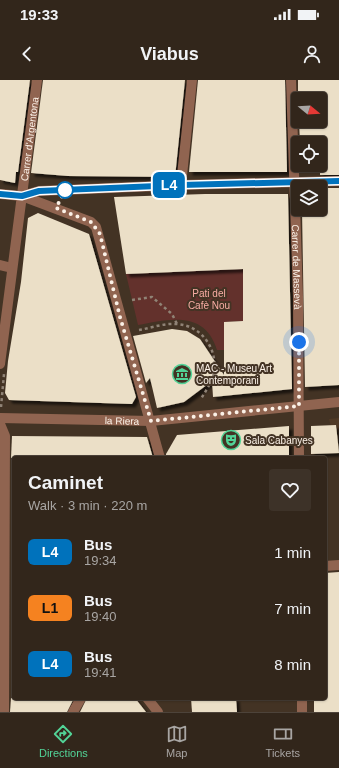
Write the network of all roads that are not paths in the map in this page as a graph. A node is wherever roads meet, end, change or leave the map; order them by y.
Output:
1 (38, 80) edge
2 (192, 80) edge
3 (290, 80) edge
4 (293, 180) edge
5 (339, 181) edge
6 (327, 182) edge
7 (291, 183) edge
8 (181, 185) junction
9 (0, 194) edge
10 (22, 196) junction
11 (294, 216) edge
12 (0, 265) edge
13 (12, 268) junction
14 (0, 364) edge
15 (339, 402) edge
16 (299, 406) junction
17 (0, 418) edge
18 (151, 421) junction
19 (0, 424) edge
20 (160, 456) edge
21 (299, 456) edge
22 (339, 565) edge
23 (327, 566) edge
24 (10, 578) edge
25 (80, 700) edge
26 (149, 700) edge
27 (302, 700) edge
28 (4, 712) edge
29 (73, 712) edge
30 (158, 712) edge
31 (302, 712) edge

1 - 10 street, Carrer d'Argentona
2 - 8 street
3 - 4 street, Carrer de Massevà
5 - 6 street
7 - 8 street
8 - 10 street
9 - 10 street
10 - 13 street, Carrer d'Argentona
10 - 18 street
11 - 16 street, Carrer de Massevà
12 - 13 street
13 - 14 street, Carrer d'Argentona
15 - 16 street, la Riera
16 - 18 street, la Riera
16 - 21 street, Carrer de Massevà
17 - 18 street, la Riera
18 - 20 street
19 - 24 street
22 - 23 street
24 - 28 street
25 - 29 street
26 - 30 street
27 - 31 street

